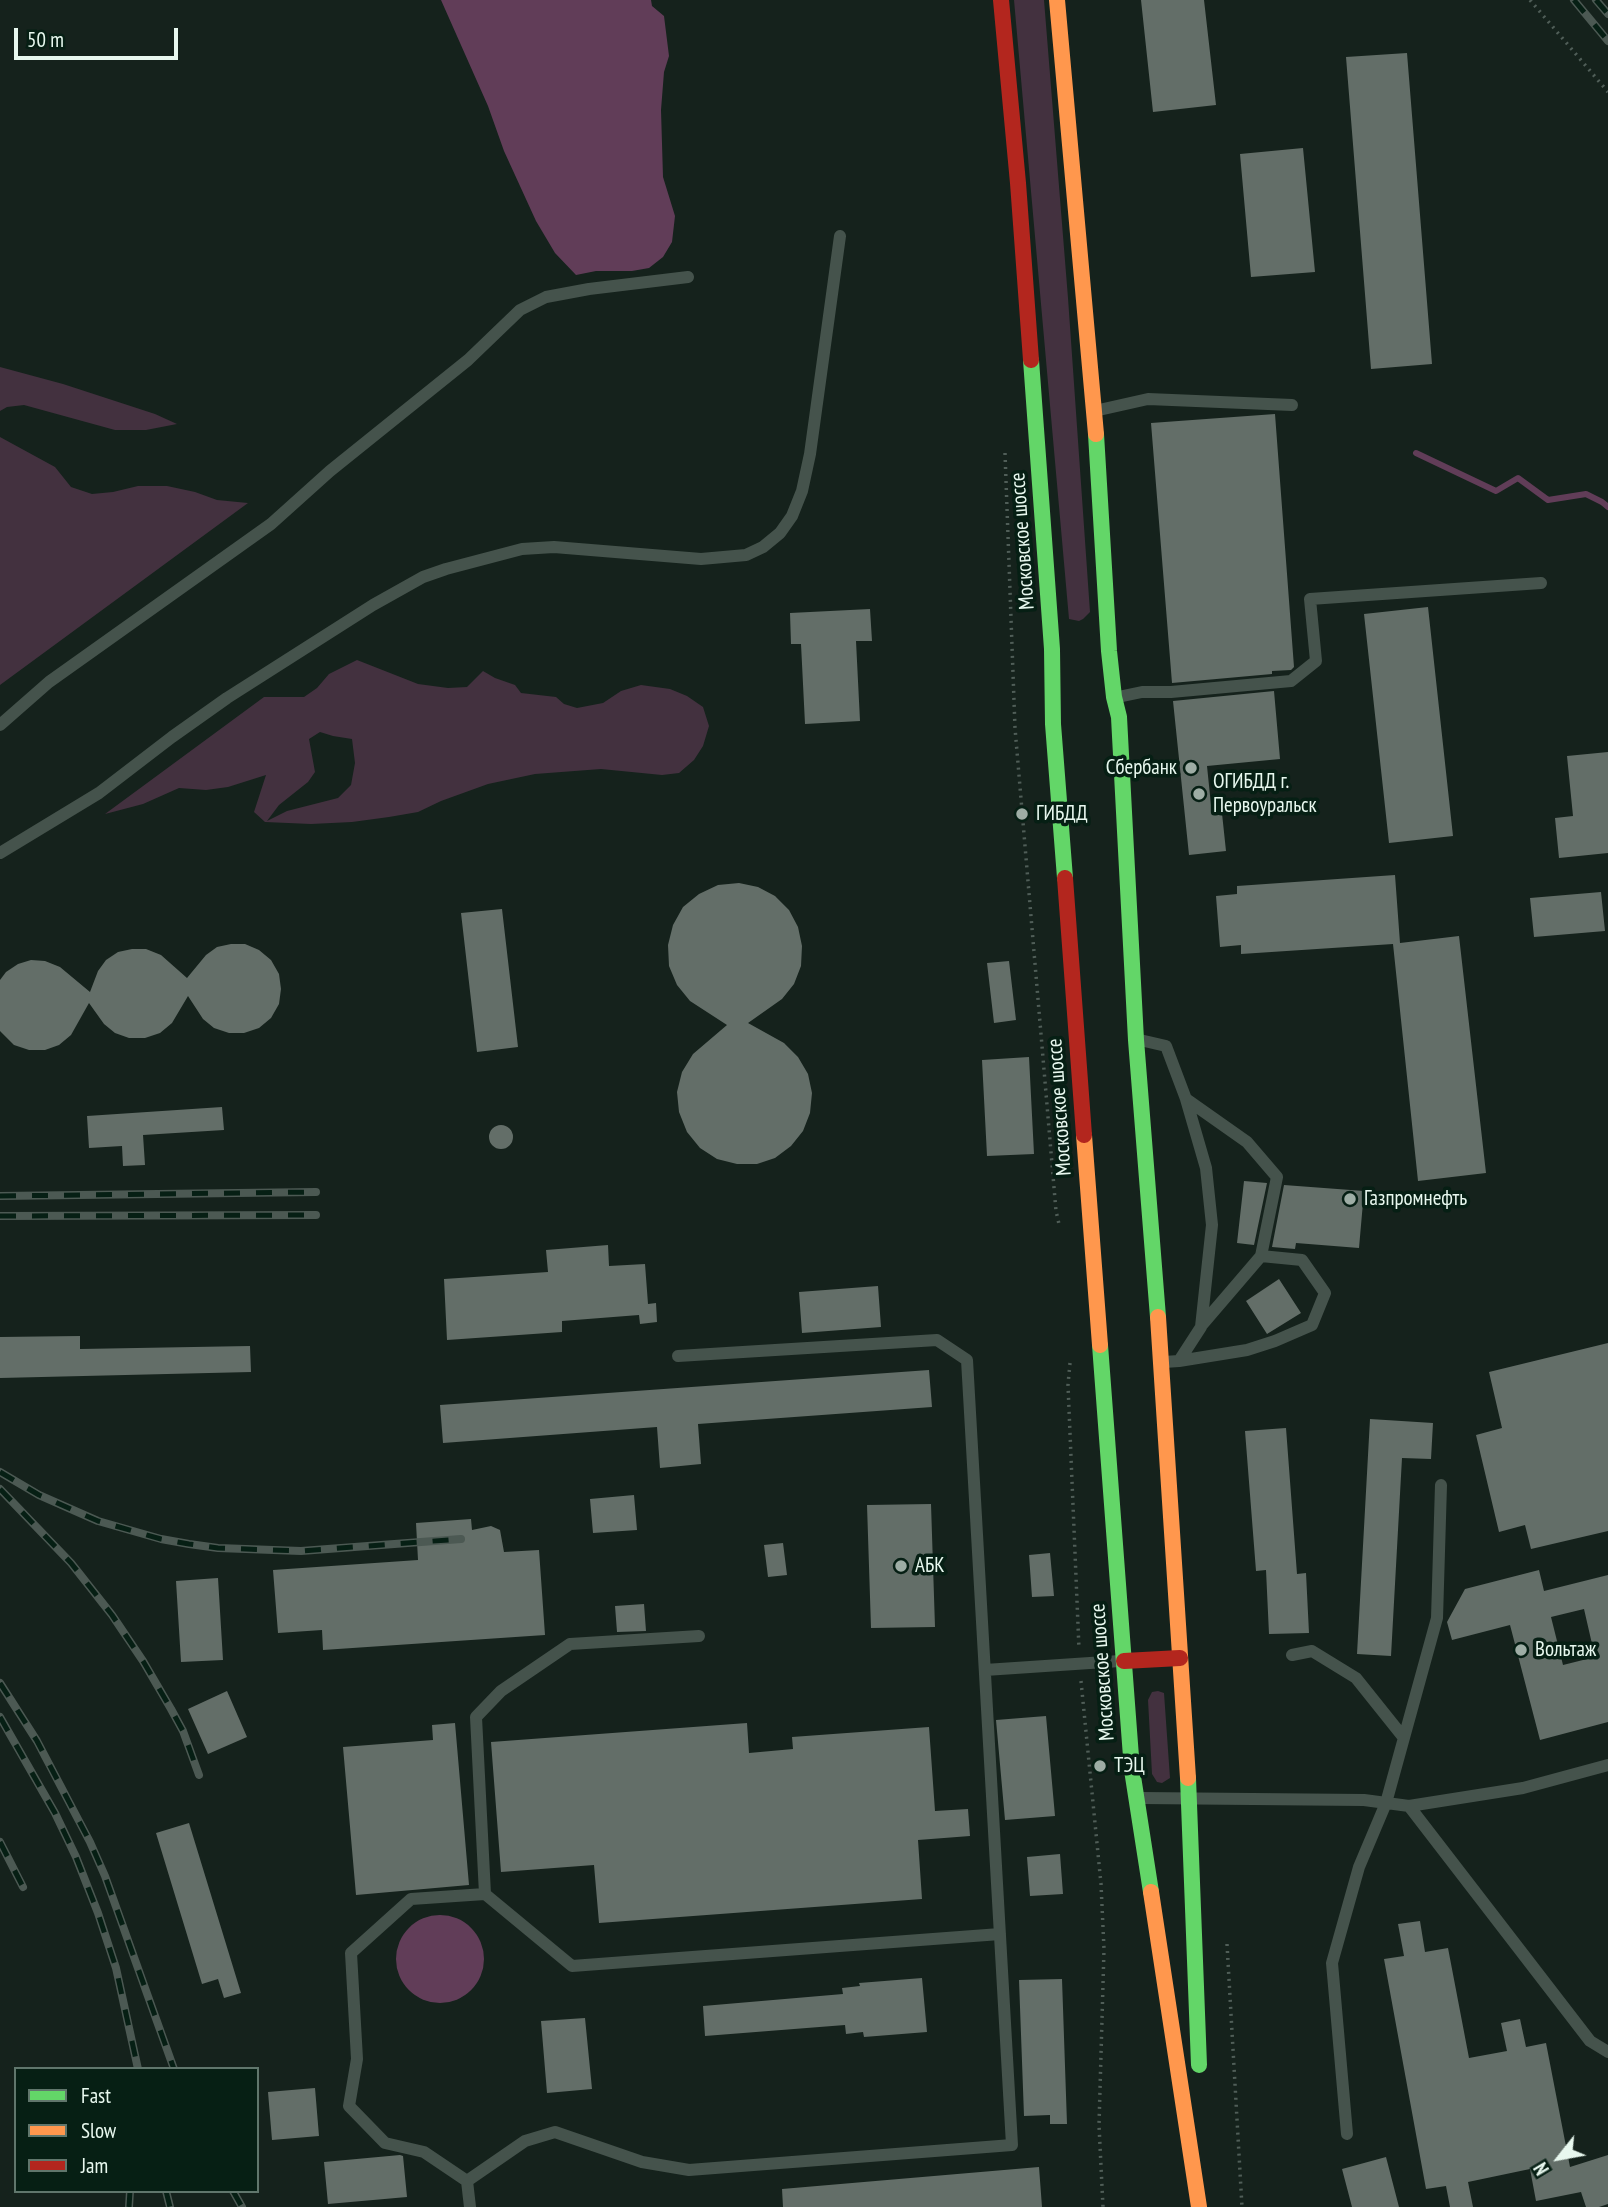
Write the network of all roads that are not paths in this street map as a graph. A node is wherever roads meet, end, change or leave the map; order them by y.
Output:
1 (1001, 0) edge
2 (1057, 0) edge
3 (840, 236) dead end
4 (688, 277) dead end
5 (1292, 405) dead end
6 (1095, 411) junction
7 (1541, 583) dead end
8 (1108, 698) junction
9 (0, 725) edge
10 (0, 853) edge
11 (1136, 1040) junction
12 (1186, 1099) junction
13 (1261, 1256) junction
14 (1201, 1326) junction
15 (678, 1356) dead end
16 (1179, 1361) junction
17 (1161, 1362) junction
18 (1441, 1485) dead end
19 (699, 1636) dead end
20 (1292, 1655) dead end
21 (1180, 1658) junction
22 (1124, 1661) junction
23 (985, 1670) junction
24 (1404, 1738) junction
25 (1608, 1765) edge
26 (1137, 1798) junction
27 (1189, 1798) junction
28 (1386, 1803) junction
29 (1409, 1806) junction
30 (485, 1894) junction
31 (1000, 1934) junction
32 (1608, 2052) edge
33 (1199, 2084) dead end
34 (1200, 2112) dead end
35 (1347, 2134) dead end
36 (467, 2181) junction
37 (470, 2207) edge
38 (1202, 2207) edge

1 - 22 main road, Московское шоссе
2 - 6 main road
3 - 10 lane
4 - 9 lane
5 - 6 lane
6 - 8 main road
7 - 8 lane
8 - 11 main road
11 - 12 lane
11 - 17 main road
12 - 13 lane
12 - 14 lane
13 - 14 lane
13 - 16 lane
14 - 16 lane
15 - 23 lane
16 - 17 lane
17 - 21 main road
18 - 24 lane
19 - 30 lane
20 - 24 lane
21 - 22 main road
21 - 27 main road
22 - 23 lane
22 - 26 main road, Московское шоссе
23 - 31 lane
24 - 28 lane
25 - 29 lane
26 - 27 lane
26 - 38 main road, Московское шоссе
27 - 28 lane
27 - 33 main road
28 - 29 lane
28 - 35 lane
29 - 32 lane
30 - 31 lane
30 - 36 lane
31 - 36 lane
34 - 38 main road, Московское шоссе
36 - 37 lane

